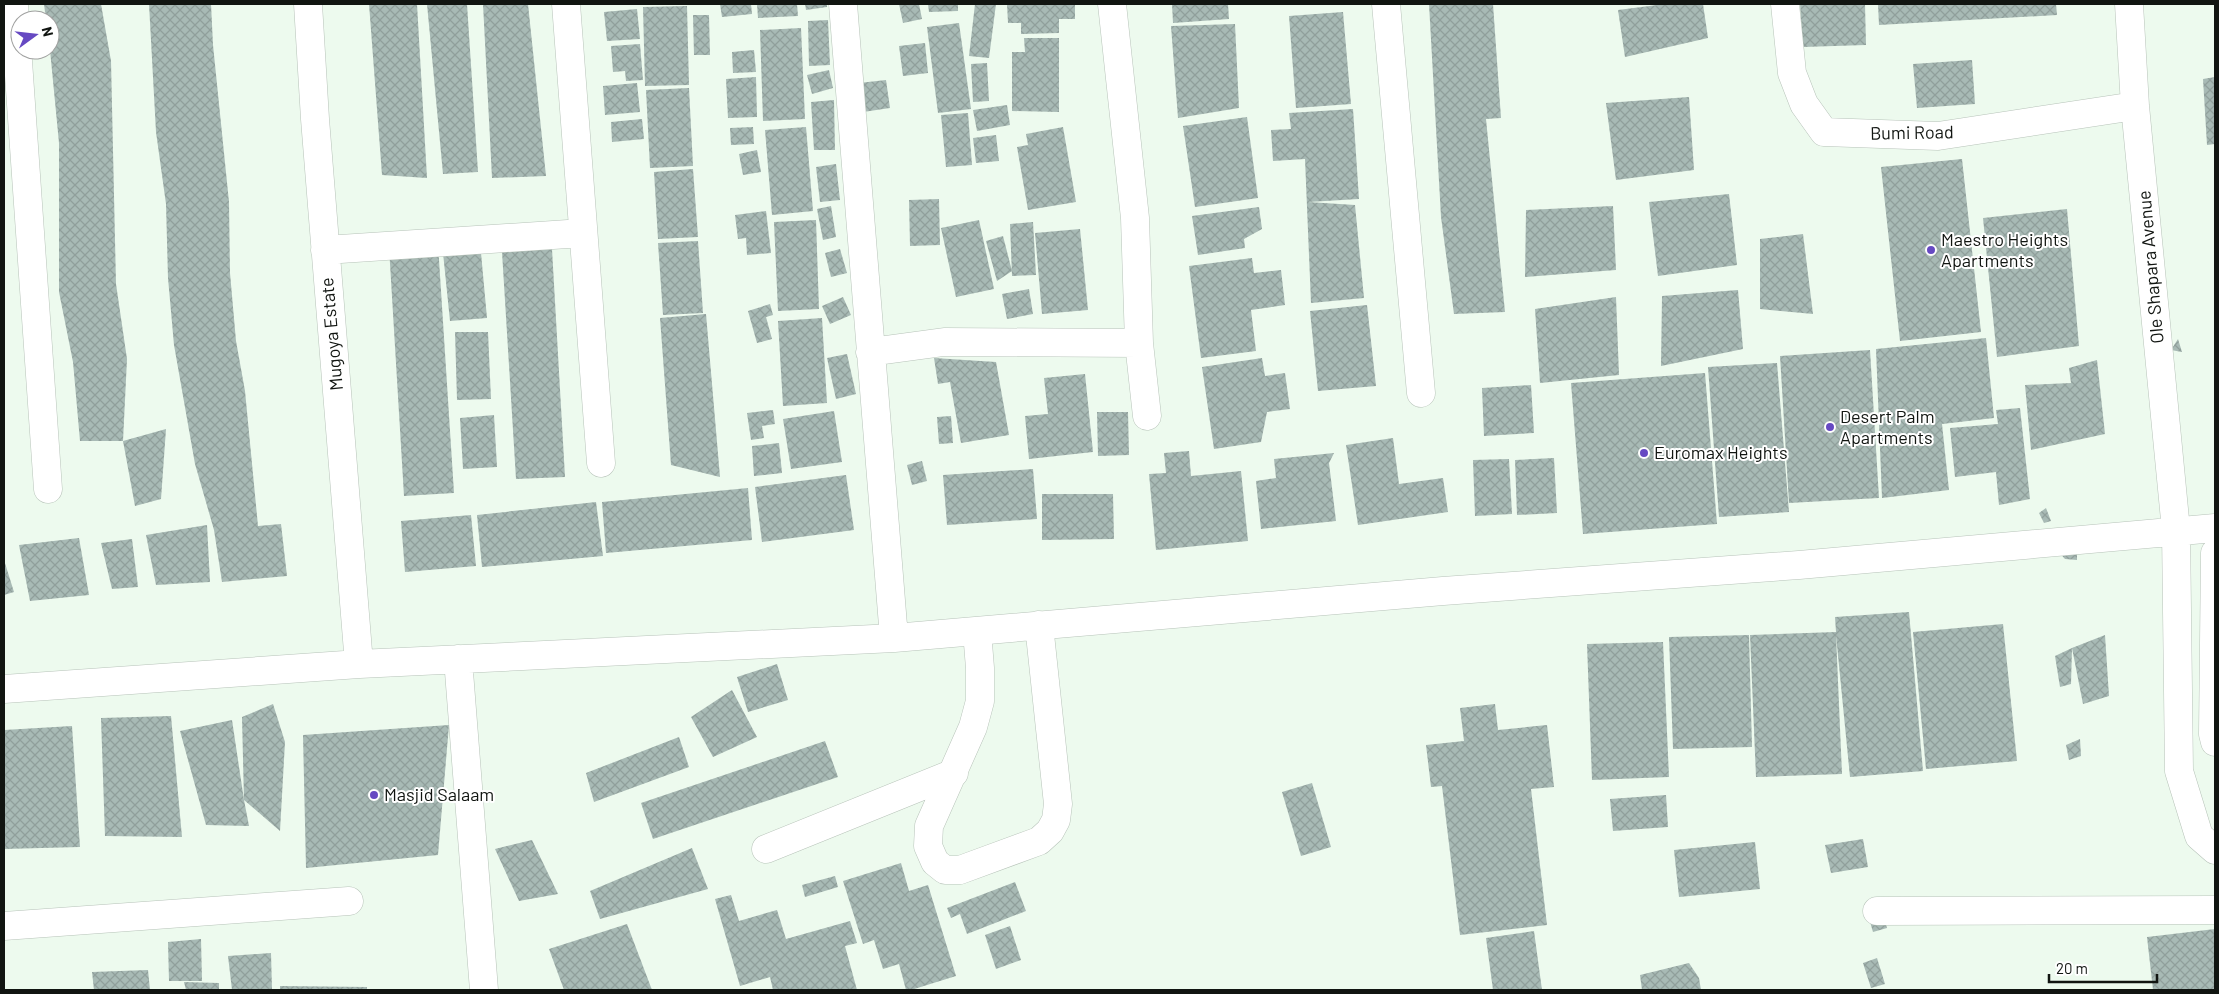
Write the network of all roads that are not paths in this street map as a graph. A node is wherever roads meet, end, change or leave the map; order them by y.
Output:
1 (14, 4) edge
2 (308, 4) edge
3 (566, 4) edge
4 (843, 4) edge
5 (1112, 4) edge
6 (1386, 4) edge
7 (1785, 4) edge
8 (2129, 4) edge
9 (2135, 106) junction
10 (583, 233) junction
11 (325, 250) junction
12 (1139, 343) junction
13 (870, 352) junction
14 (1421, 393) dead end
15 (1147, 416) dead end
16 (601, 463) dead end
17 (48, 489) dead end
18 (2215, 528) edge
19 (2176, 530) junction
20 (2215, 553) edge
21 (1039, 625) junction
22 (977, 630) junction
23 (894, 638) junction
24 (458, 659) junction
25 (359, 664) junction
26 (4, 689) edge
27 (2215, 742) edge
28 (954, 773) junction
29 (766, 849) dead end
30 (2215, 850) edge
31 (349, 901) dead end
32 (2215, 910) edge
33 (1877, 911) dead end
34 (4, 926) edge
35 (484, 990) edge

1 - 17 street
2 - 11 street, Mugoya Estate
3 - 10 street
4 - 13 street
5 - 12 street
6 - 14 street
7 - 9 street, Bumi Road
8 - 9 street, Ole Shapara Avenue
9 - 19 street, Ole Shapara Avenue
10 - 11 street
10 - 16 street
11 - 25 street, Mugoya Estate
12 - 13 street
12 - 15 street
13 - 23 street
18 - 19 street
19 - 21 street
19 - 30 street, Ole Shapara Avenue
20 - 27 street
21 - 22 street
21 - 28 street
22 - 23 street
22 - 28 street
23 - 24 street
24 - 25 street
24 - 35 street
25 - 26 street
28 - 29 street
31 - 34 street
32 - 33 street

